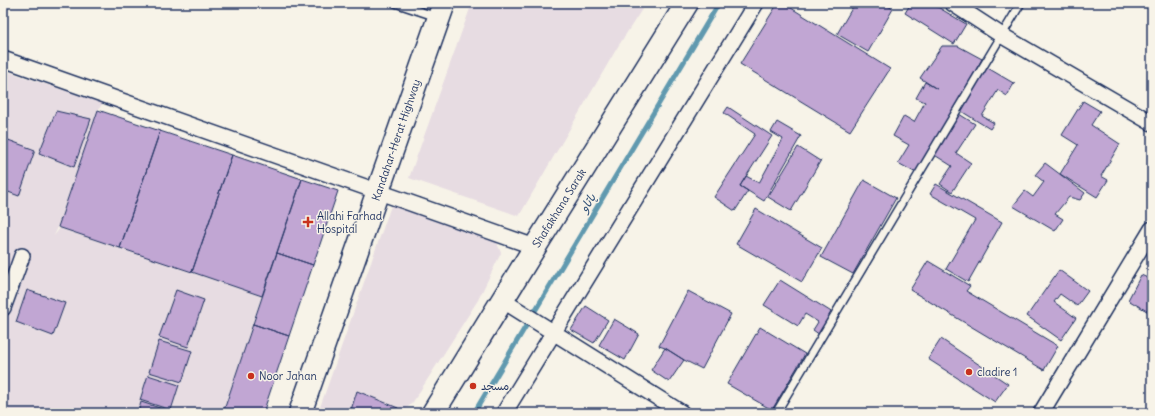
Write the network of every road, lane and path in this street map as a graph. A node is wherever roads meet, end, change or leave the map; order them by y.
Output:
1 (395, 3) edge
2 (687, 3) edge
3 (756, 3) edge
4 (952, 3) edge
5 (1021, 3) edge
6 (442, 10) edge
7 (1001, 35) junction
8 (3, 59) edge
9 (1152, 123) edge
10 (378, 192) junction
11 (1152, 229) edge
12 (535, 247) junction
13 (22, 256) dead end
14 (6, 290) edge
15 (509, 303) junction
16 (3, 308) edge
17 (549, 328) junction
18 (300, 413) edge
19 (433, 413) edge
20 (504, 413) edge
21 (682, 413) edge
22 (776, 413) edge
23 (1042, 413) edge

1 - 6 lane
2 - 12 main road, Shafakhana Sarak
3 - 17 street
4 - 7 street
5 - 7 lane
6 - 10 main road, Kandahar-Herat Highway
7 - 9 street
7 - 22 lane
8 - 10 street
10 - 12 street
10 - 18 main road, Kandahar-Herat Highway
11 - 23 street
12 - 15 main road, Shafakhana Sarak
13 - 14 street
14 - 16 street
15 - 17 street
15 - 19 main road, Shafakhana Sarak
17 - 20 street
17 - 21 street

